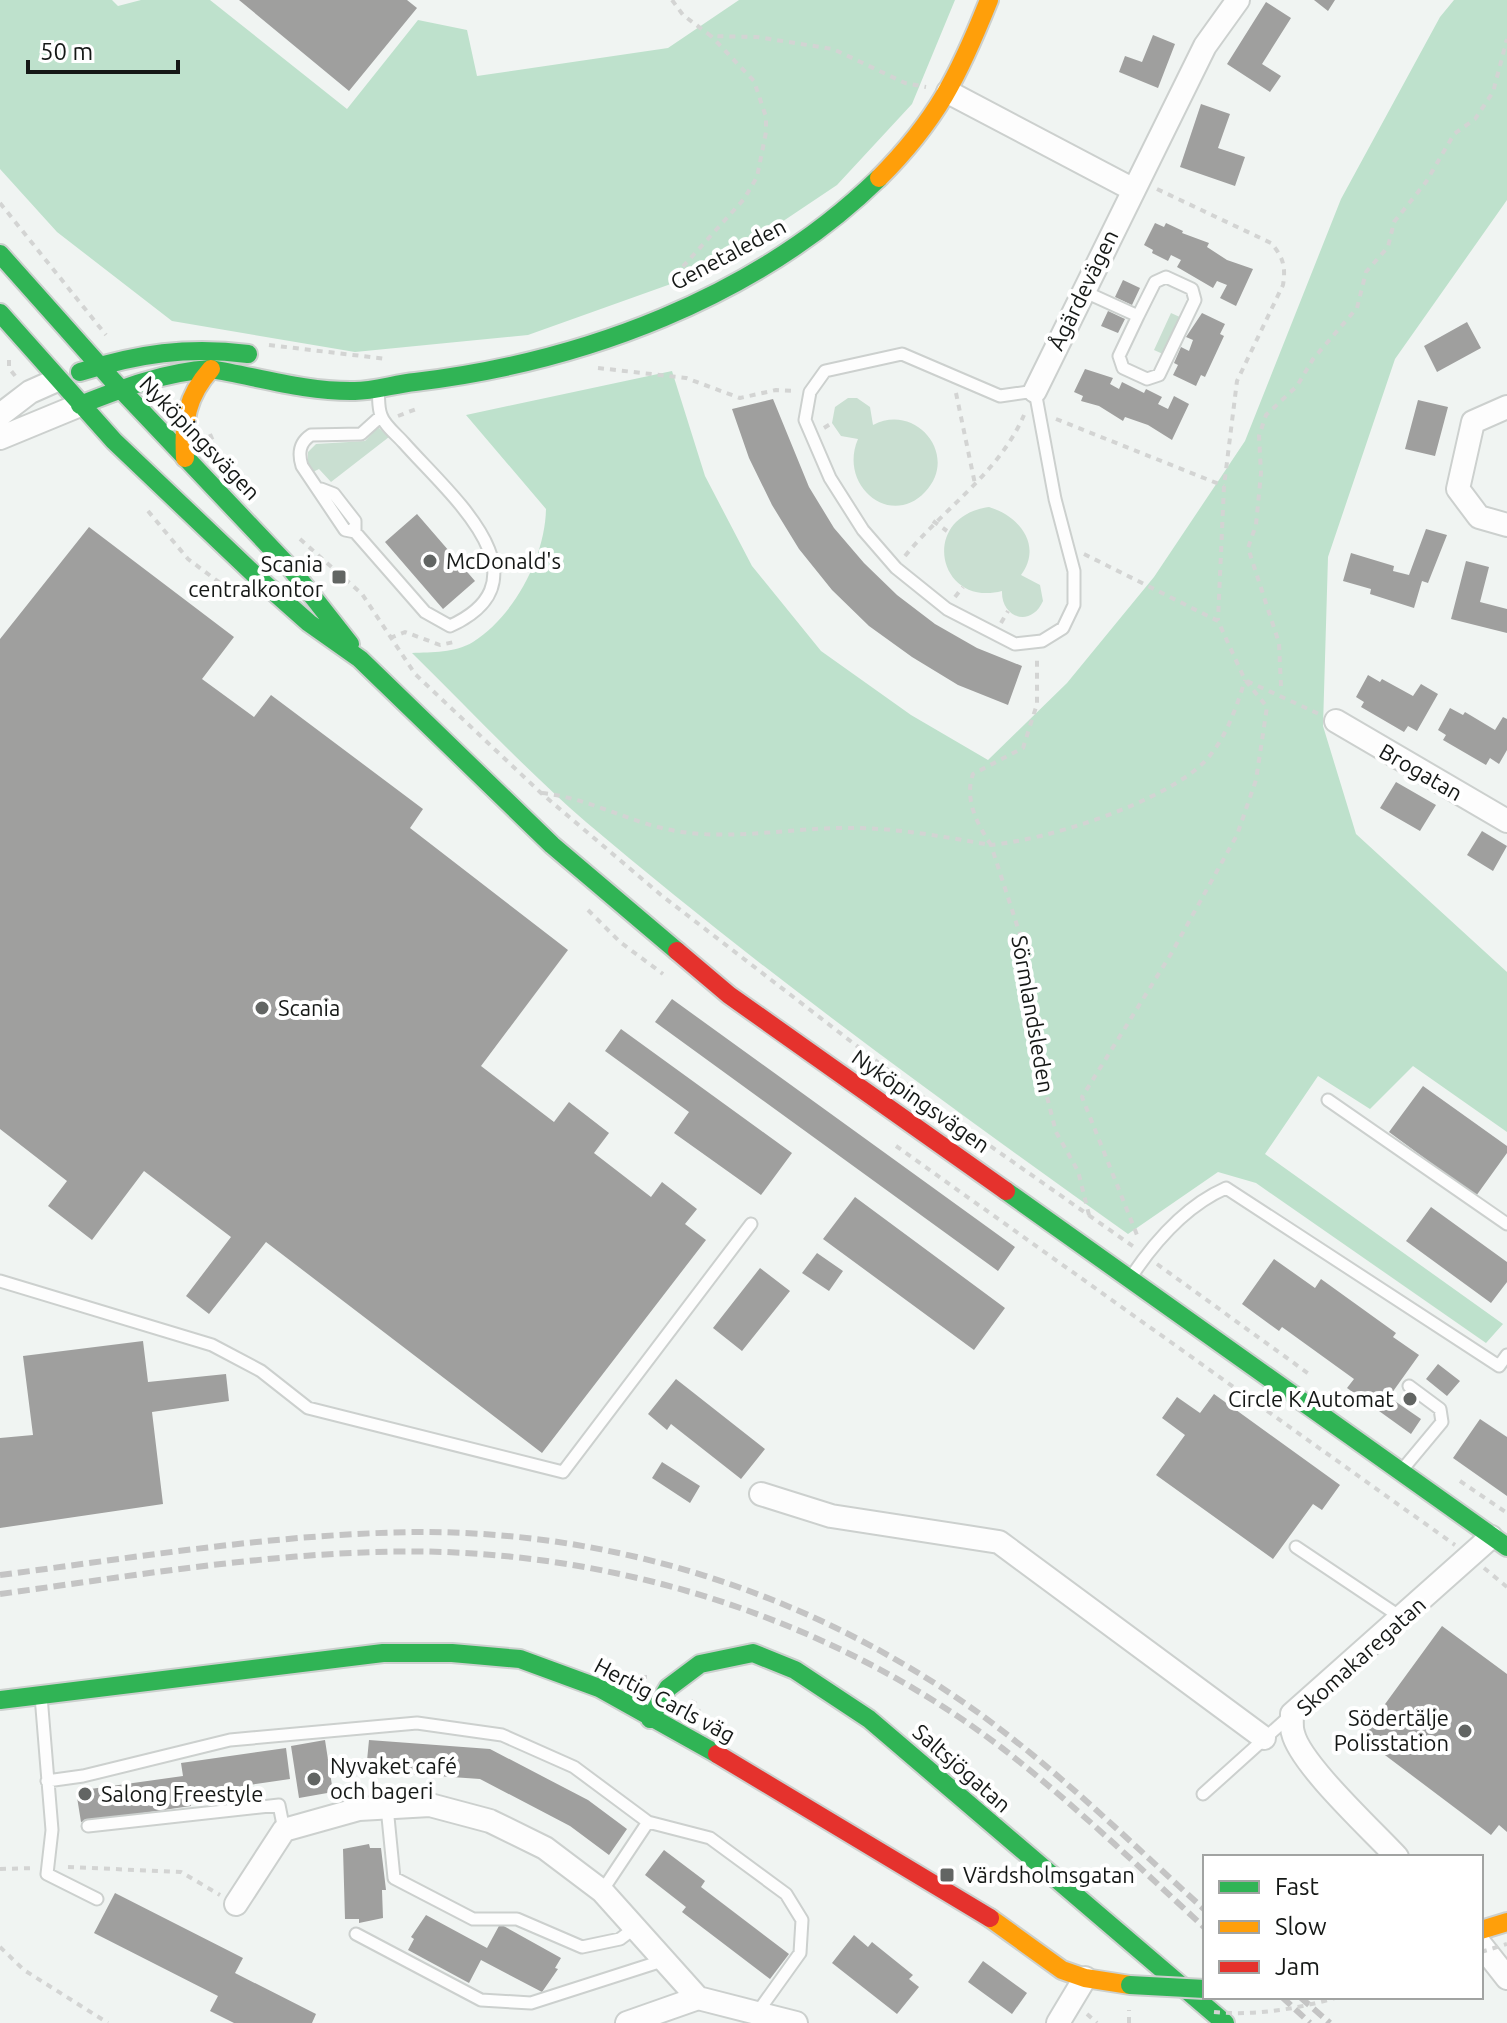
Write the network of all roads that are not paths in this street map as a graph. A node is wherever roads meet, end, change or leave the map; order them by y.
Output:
1 (989, 0) edge
2 (1238, 0) edge
3 (948, 92) junction
4 (1134, 184) junction
5 (0, 254) edge
6 (1083, 291) junction
7 (0, 313) edge
8 (1138, 316) junction
9 (265, 351) road end
10 (97, 366) junction
11 (211, 369) junction
12 (357, 373) dead end
13 (57, 380) junction
14 (377, 385) junction
15 (119, 390) junction
16 (1037, 401) junction
17 (80, 405) junction
18 (1507, 407) edge
19 (0, 415) edge
20 (381, 416) junction
21 (0, 438) edge
22 (185, 458) junction
23 (1507, 525) edge
24 (360, 659) junction
25 (1336, 721) road end
26 (1507, 821) edge
27 (1328, 1100) dead end
28 (751, 1224) dead end
29 (1507, 1224) edge
30 (1130, 1277) junction
31 (0, 1281) edge
32 (1507, 1355) edge
33 (1503, 1369) edge
34 (1409, 1386) dead end
35 (1401, 1470) junction
36 (761, 1494) dead end
37 (1499, 1542) edge
38 (1296, 1547) dead end
39 (1507, 1555) edge
40 (1402, 1619) junction
41 (41, 1695) junction
42 (0, 1700) edge
43 (1292, 1714) junction
44 (650, 1719) junction
45 (1264, 1738) junction
46 (47, 1781) junction
47 (1203, 1794) dead end
48 (387, 1807) junction
49 (648, 1822) junction
50 (88, 1826) dead end
51 (284, 1830) junction
52 (1395, 1855) edge
53 (602, 1891) junction
54 (97, 1899) dead end
55 (236, 1904) road end
56 (1505, 1923) edge
57 (636, 1927) junction
58 (1483, 1929) edge
59 (356, 1934) dead end
60 (1490, 1949) edge
61 (666, 1960) junction
62 (1085, 1978) junction
63 (1507, 1978) edge
64 (1203, 1989) edge
65 (698, 1998) junction
66 (757, 2013) junction
67 (627, 2023) edge
68 (796, 2023) edge
69 (1058, 2023) edge
70 (1225, 2023) edge

1 - 3 main road, Genetaleden
2 - 4 street, Ågärdevägen
3 - 4 street
3 - 14 main road, Genetaleden
4 - 6 street, Ågärdevägen
5 - 10 main road, Nyköpingsvägen
6 - 8 lane
6 - 16 street, Ågärdevägen
7 - 13 main road, Nyköpingsvägen
8 - 8 lane
9 - 10 main road
10 - 13 main road
10 - 15 main road, Nyköpingsvägen
11 - 14 main road, Genetaleden
11 - 15 main road, Genetaleden
11 - 22 main road
12 - 14 main road
13 - 17 main road, Nyköpingsvägen
13 - 19 street
14 - 20 lane
15 - 17 main road, Genetaleden
15 - 22 main road, Nyköpingsvägen
16 - 16 lane
17 - 21 street
17 - 24 main road, Nyköpingsvägen
18 - 23 street
20 - 20 lane
22 - 24 main road, Nyköpingsvägen
24 - 30 main road, Nyköpingsvägen
25 - 26 street, Brogatan
27 - 29 lane
28 - 31 lane
30 - 33 lane
30 - 35 main road, Nyköpingsvägen
32 - 33 lane
34 - 35 lane
35 - 37 main road, Nyköpingsvägen
36 - 45 street
37 - 39 main road, Nyköpingsvägen
37 - 40 street, Skomakaregatan
38 - 40 lane
40 - 43 street, Skomakaregatan
41 - 42 main road, Hertig Carls väg
41 - 44 main road, Hertig Carls väg
41 - 46 lane
43 - 45 lane
43 - 52 street, Skomakaregatan
44 - 62 main road, Hertig Carls väg
44 - 70 main road, Saltsjögatan
45 - 47 lane
46 - 49 lane
46 - 54 lane
48 - 51 street
48 - 53 street
48 - 57 lane
49 - 53 lane
49 - 66 lane
50 - 51 lane
51 - 55 street
53 - 57 street
56 - 58 main road
57 - 61 street
59 - 61 lane
60 - 63 street
61 - 65 street
62 - 64 main road, Hertig Carls väg, bridge
62 - 69 street
65 - 66 street
65 - 67 street
66 - 68 street

